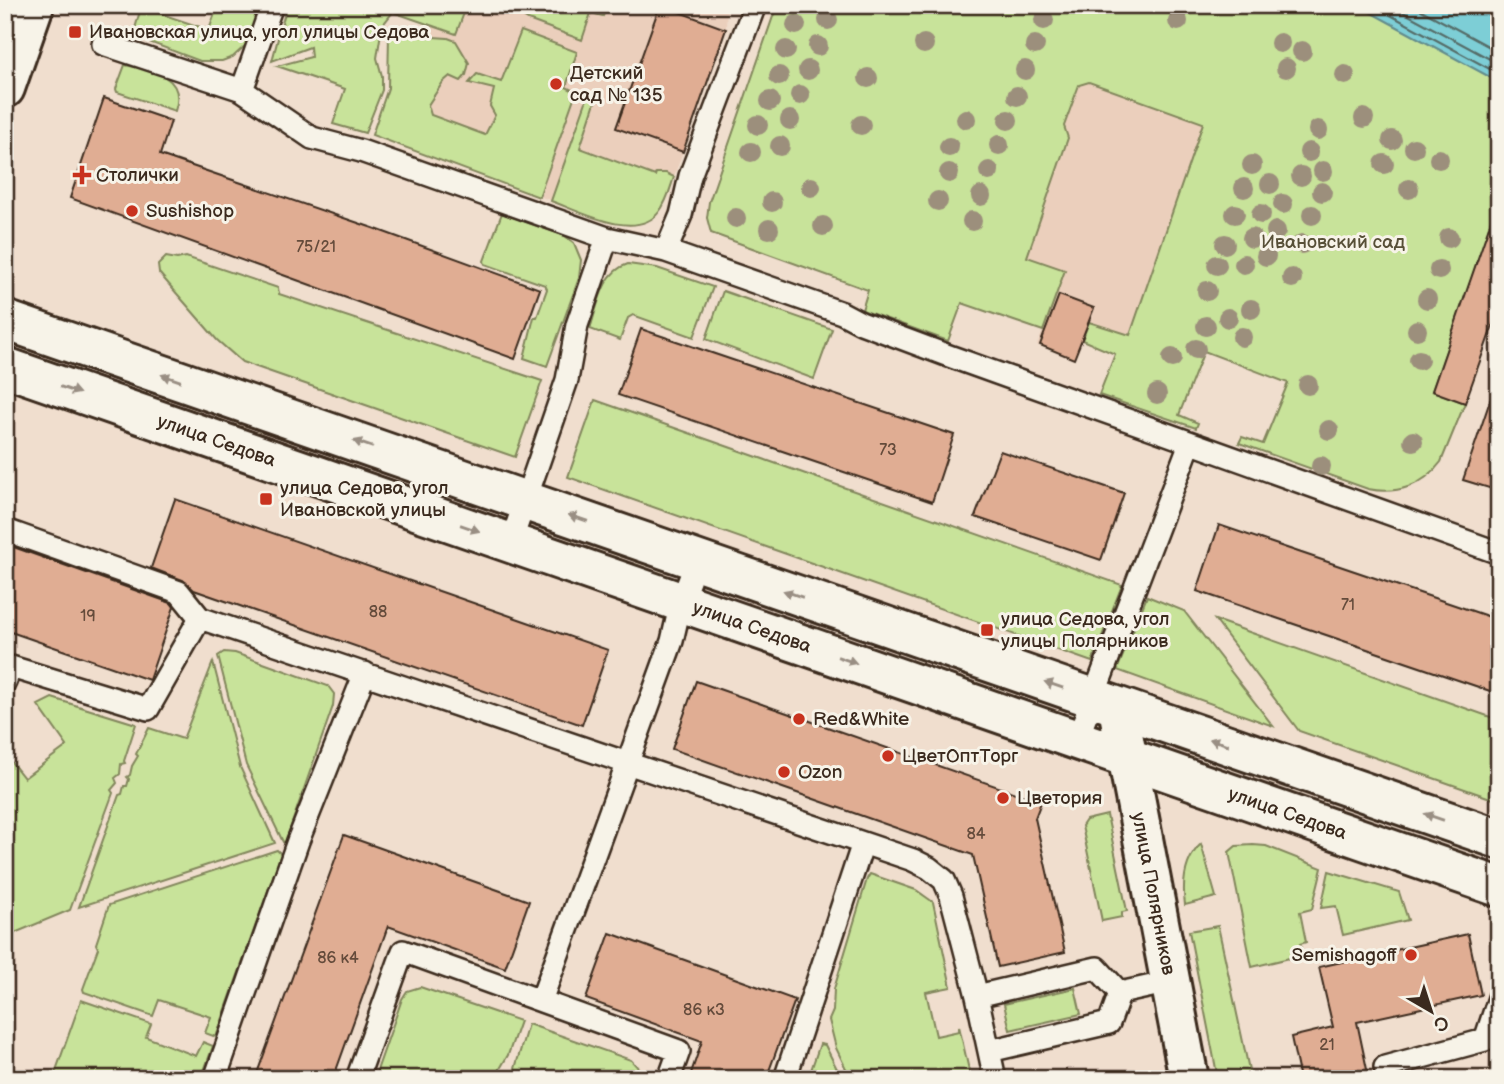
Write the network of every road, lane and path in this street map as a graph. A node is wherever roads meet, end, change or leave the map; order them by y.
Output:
1 (34, 5) edge
2 (272, 5) edge
3 (755, 5) edge
4 (103, 44) dead end
5 (5, 88) edge
6 (242, 90) junction
7 (607, 238) junction
8 (666, 250) junction
9 (5, 320) edge
10 (5, 367) edge
11 (1190, 443) junction
12 (527, 500) junction
13 (5, 530) edge
14 (510, 542) junction
15 (1499, 553) edge
16 (696, 560) junction
17 (681, 602) junction
18 (200, 618) junction
19 (365, 673) junction
20 (5, 682) edge
21 (1105, 703) junction
22 (1077, 740) junction
23 (1127, 757) junction
24 (628, 762) junction
25 (1499, 839) edge
26 (863, 843) junction
27 (1499, 887) edge
28 (1170, 982) junction
29 (1120, 993) junction
30 (977, 996) junction
31 (1499, 998) edge
32 (541, 1001) junction
33 (1492, 1045) edge
34 (989, 1051) junction
35 (215, 1079) edge
36 (357, 1079) edge
37 (669, 1079) edge
38 (785, 1079) edge
39 (995, 1079) edge
40 (1189, 1079) edge
41 (1388, 1079) edge

1 - 5 main road
2 - 6 lane
3 - 8 lane
4 - 6 lane
6 - 7 lane
7 - 8 lane
7 - 12 lane
8 - 11 lane
12 -> 9 main road
10 -> 14 main road, улица Седова
11 - 15 lane
11 - 21 lane
12 - 14 lane
16 -> 12 main road
13 - 18 lane
14 - 17 main road, улица Седова
16 - 17 lane
21 -> 16 main road
17 -> 22 main road, улица Седова
17 - 24 lane
18 - 19 lane
18 - 20 lane
19 - 24 lane
19 - 35 lane
21 - 22 lane
21 - 23 main road, улица Полярников
25 -> 21 main road
22 - 23 main road, улица Седова
23 - 27 main road, улица Седова
23 - 28 main road, улица Полярников
24 - 26 lane
24 - 32 lane
26 - 30 lane
26 - 38 lane
28 - 29 lane
28 - 40 main road, улица Полярников
29 - 30 lane
29 - 34 lane
30 - 34 lane
31 - 33 lane
32 - 36 lane
32 - 37 lane
33 - 41 lane
34 - 39 lane

